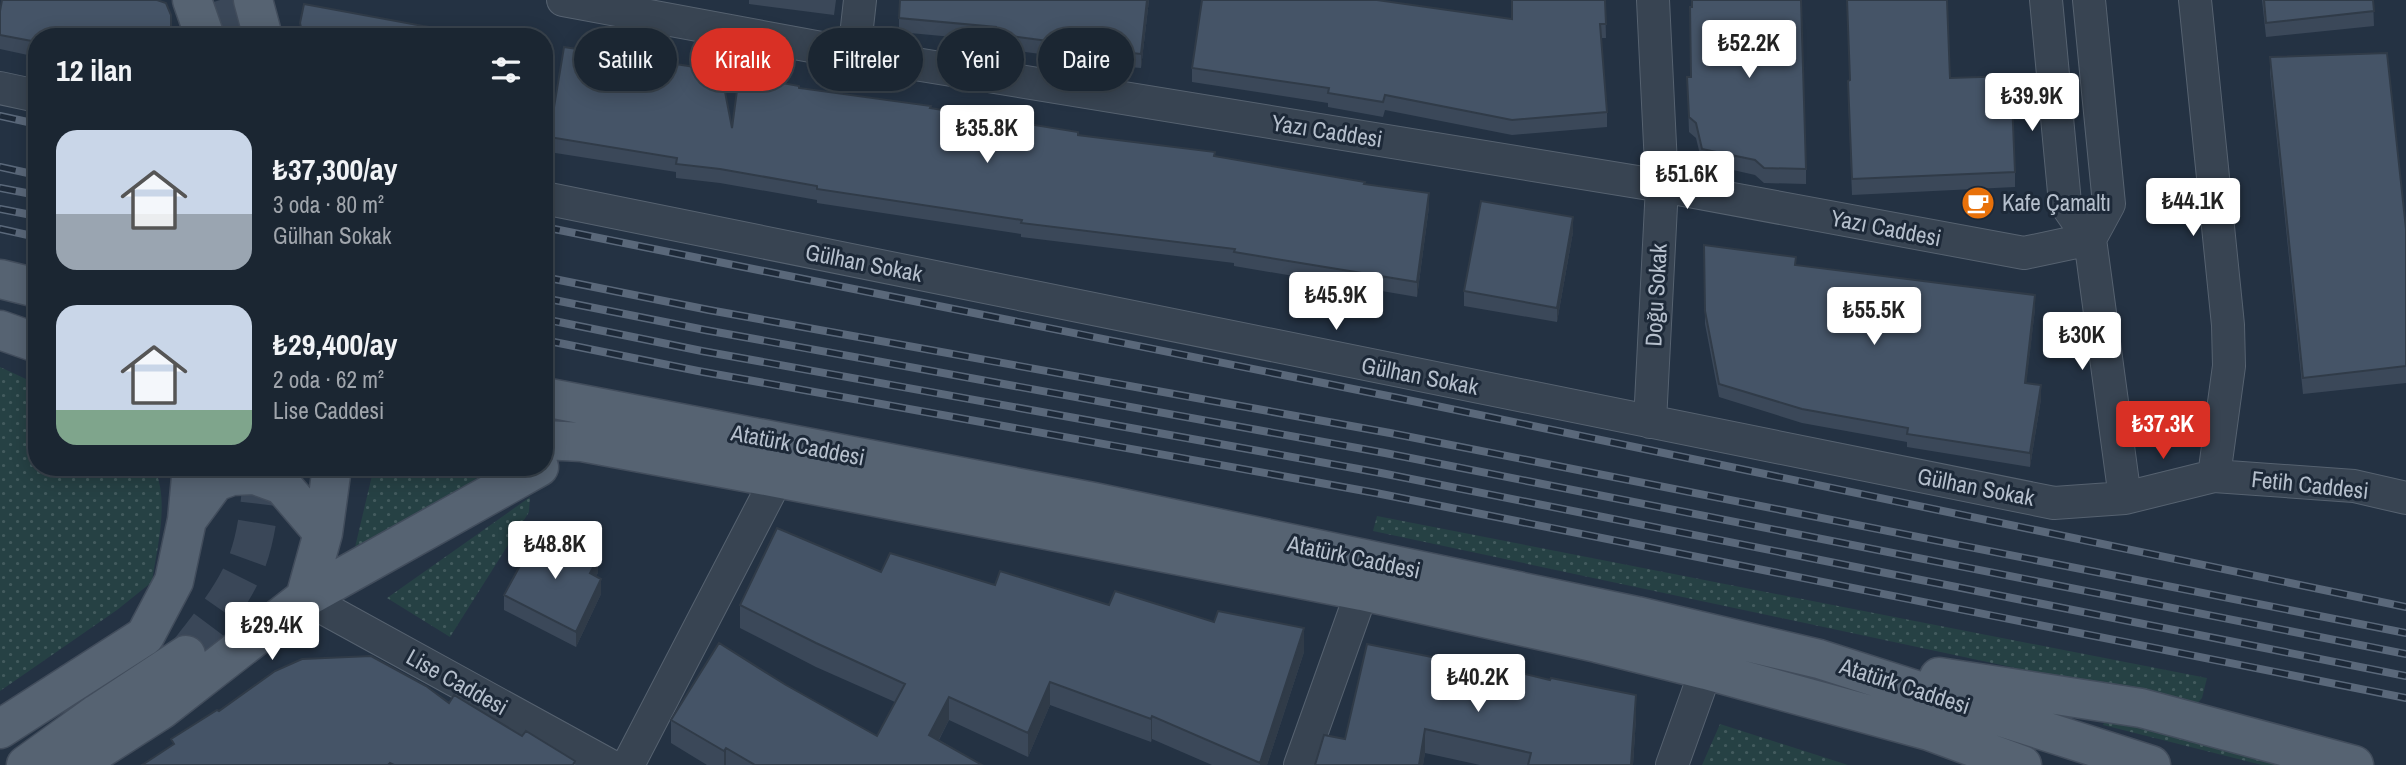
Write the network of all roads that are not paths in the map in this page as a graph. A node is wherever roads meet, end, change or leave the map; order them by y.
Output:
1 (192, 0) edge
2 (253, 0) edge
3 (566, 0) edge
4 (860, 0) edge
5 (1653, 0) edge
6 (2046, 0) edge
7 (2089, 0) edge
8 (2195, 0) edge
9 (202, 28) edge
10 (261, 28) edge
11 (857, 28) edge
12 (808, 45) edge
13 (923, 65) edge
14 (0, 88) edge
15 (28, 94) edge
16 (1662, 186) junction
17 (553, 200) edge
18 (2090, 239) junction
19 (0, 279) edge
20 (28, 286) edge
21 (0, 330) edge
22 (28, 340) edge
23 (553, 399) edge
24 (1650, 422) junction
25 (553, 440) edge
26 (582, 442) junction
27 (553, 459) edge
28 (191, 476) edge
29 (232, 476) edge
30 (258, 476) edge
31 (331, 476) edge
32 (524, 476) edge
33 (2214, 476) junction
34 (777, 478) junction
35 (2125, 498) junction
36 (2406, 498) edge
37 (187, 520) junction
38 (323, 533) junction
39 (1362, 591) junction
40 (305, 598) junction
41 (1819, 659) junction
42 (1706, 670) junction
43 (0, 729) edge
44 (1929, 731) junction
45 (0, 754) edge
46 (26, 765) edge
47 (75, 765) edge
48 (609, 765) edge
49 (628, 765) edge
50 (1300, 765) edge
51 (1672, 765) edge
52 (1986, 765) edge
53 (2022, 765) edge
54 (2151, 765) edge
55 (2354, 765) edge

1 - 9 main road
2 - 10 main road
3 - 12 street, Yazı Caddesi
4 - 11 street
5 - 16 street, Doğu Sokak
6 - 18 street
7 - 18 street
8 - 33 street
13 - 16 street, Yazı Caddesi
14 - 15 street
16 - 18 street, Yazı Caddesi
16 - 24 street, Doğu Sokak
17 - 24 street, Gülhan Sokak
18 - 35 street
19 - 20 main road
21 - 22 main road
23 - 41 main road, Atatürk Caddesi
24 - 35 street, Gülhan Sokak
25 - 26 main road, Atatürk Caddesi
26 - 27 main road
26 - 34 main road, Atatürk Caddesi
28 - 37 main road
29 - 37 main road
30 - 38 main road
31 - 38 main road
32 - 40 main road
33 - 35 street, Gülhan Sokak
33 - 36 street, Fetih Caddesi
34 - 39 main road, Atatürk Caddesi
34 - 49 street
37 - 43 main road
38 - 40 main road
39 - 42 main road, Atatürk Caddesi
39 - 50 street
40 - 47 main road
40 - 48 street, Lise Caddesi
41 - 54 main road, Atatürk Caddesi
41 - 55 main road
42 - 44 main road, Atatürk Caddesi
42 - 51 street
44 - 52 main road
44 - 53 main road, Atatürk Caddesi
45 - 46 main road

